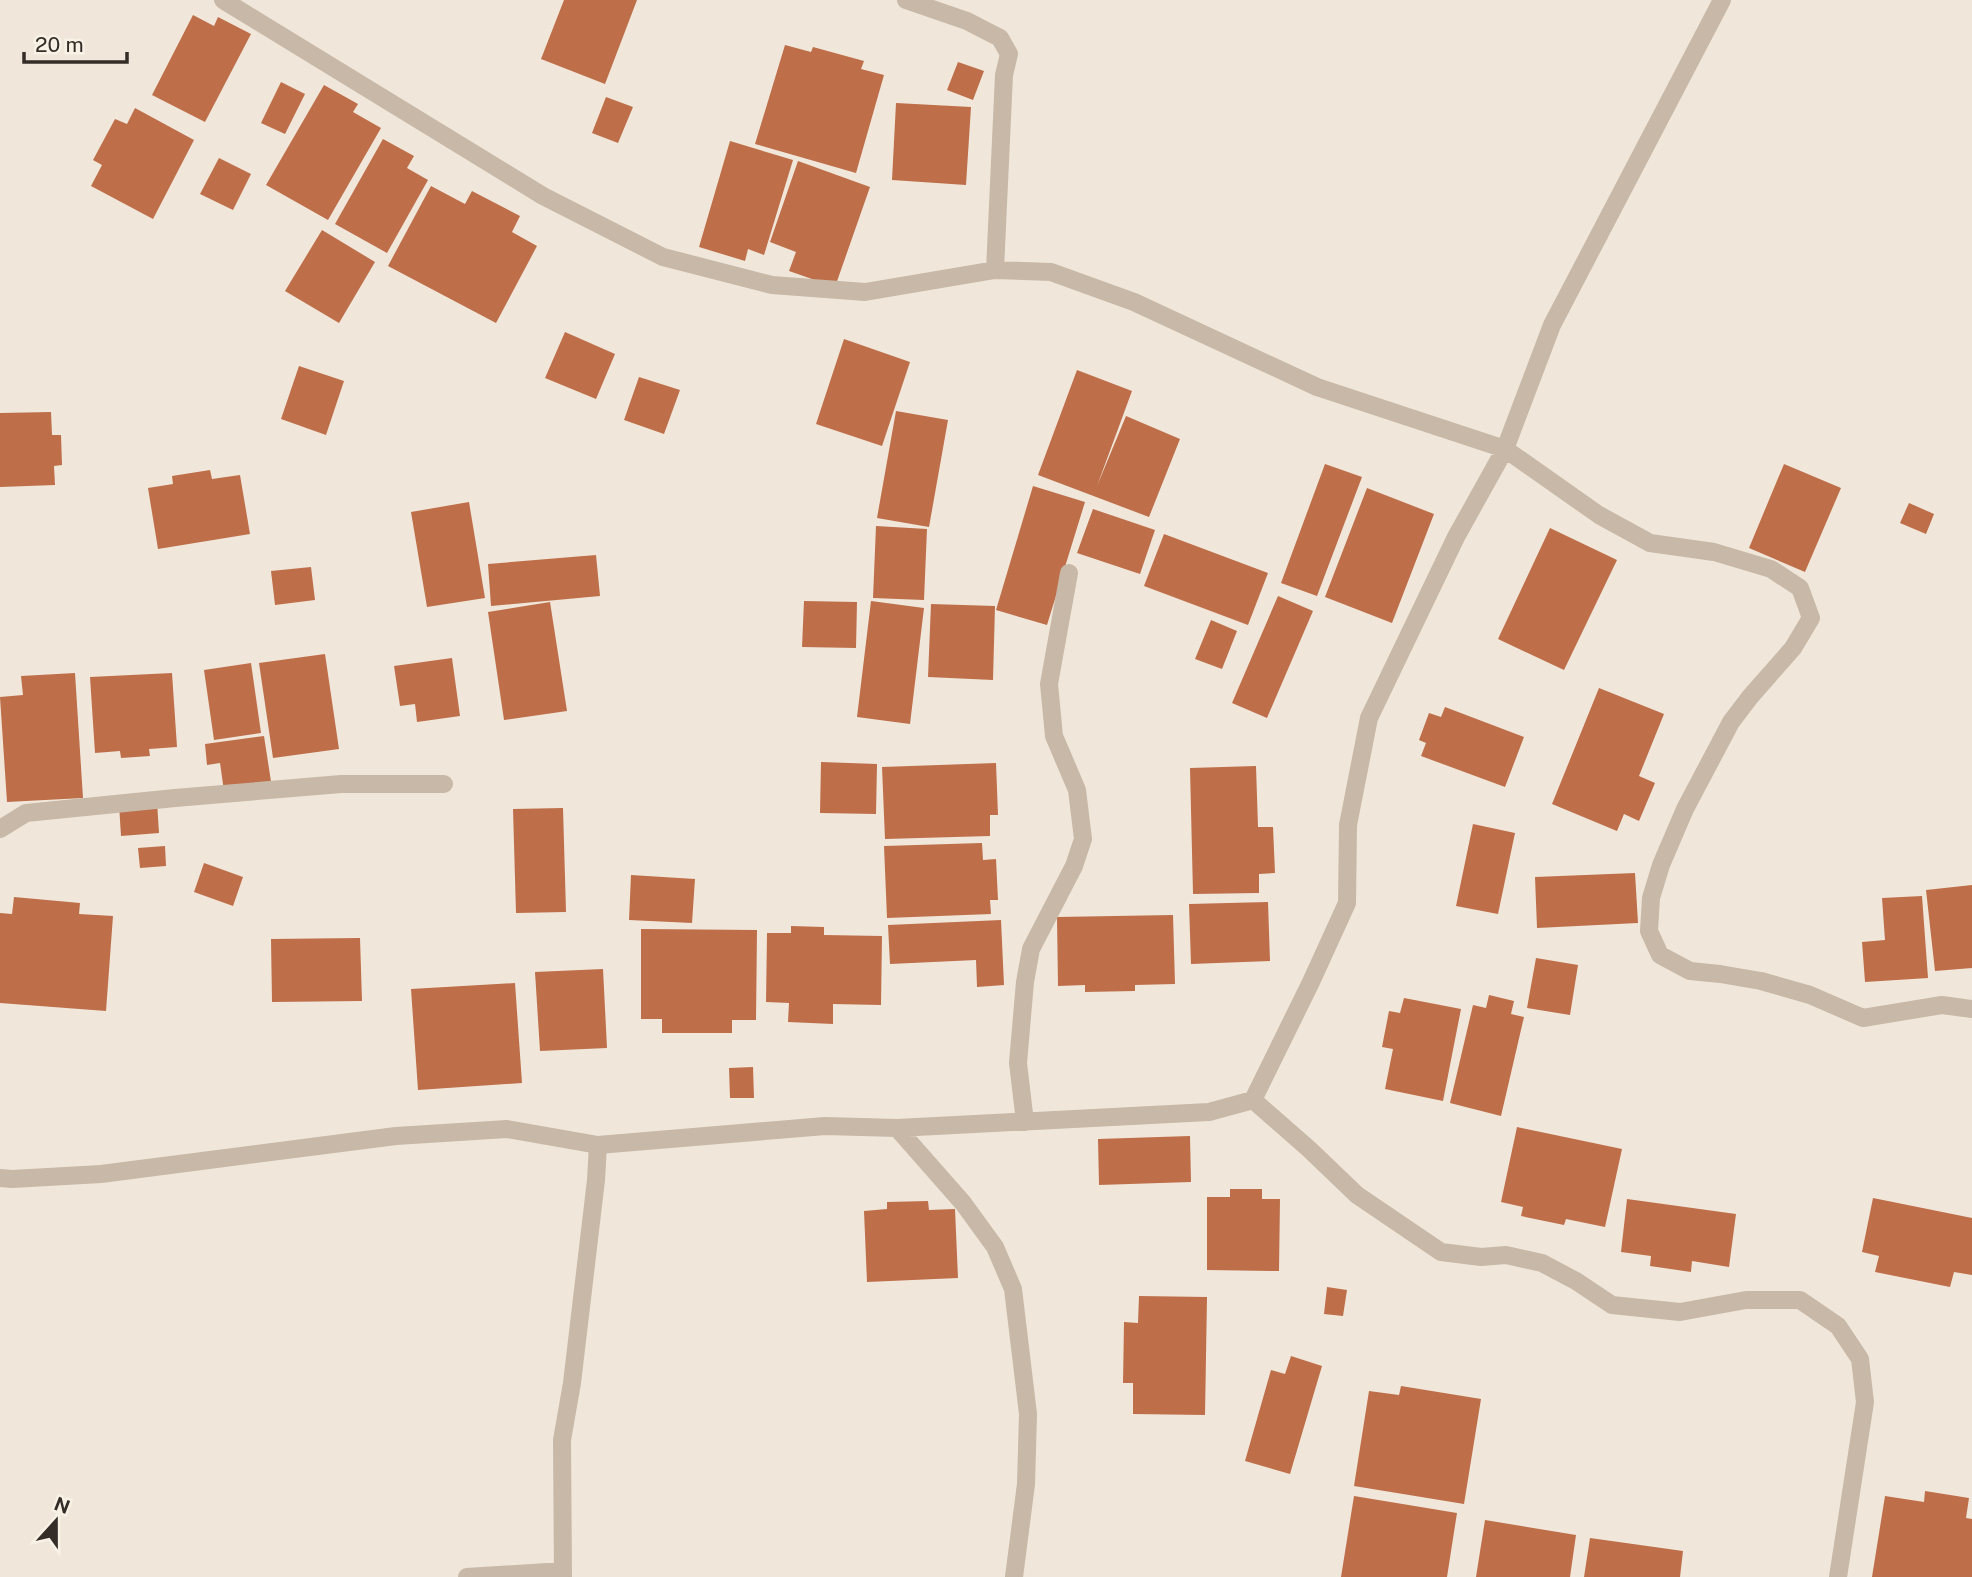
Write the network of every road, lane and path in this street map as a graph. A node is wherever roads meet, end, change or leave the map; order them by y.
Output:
1 (223, 0) edge
2 (906, 0) edge
3 (1722, 0) edge
4 (995, 270) junction
5 (1505, 449) junction
6 (1069, 573) dead end
7 (444, 784) dead end
8 (0, 829) edge
9 (1972, 1009) edge
10 (1253, 1100) junction
11 (1025, 1122) junction
12 (897, 1128) junction
13 (598, 1145) junction
14 (0, 1178) edge
15 (563, 1574) edge
16 (467, 1577) edge
17 (1014, 1577) edge
18 (1838, 1577) edge

1 - 4 street
2 - 4 street
3 - 5 street
4 - 5 street
5 - 9 street
5 - 10 street
6 - 11 street
7 - 8 street
10 - 11 street
10 - 18 street
11 - 12 street
12 - 13 street
12 - 17 street
13 - 14 street
13 - 15 street
15 - 16 street

